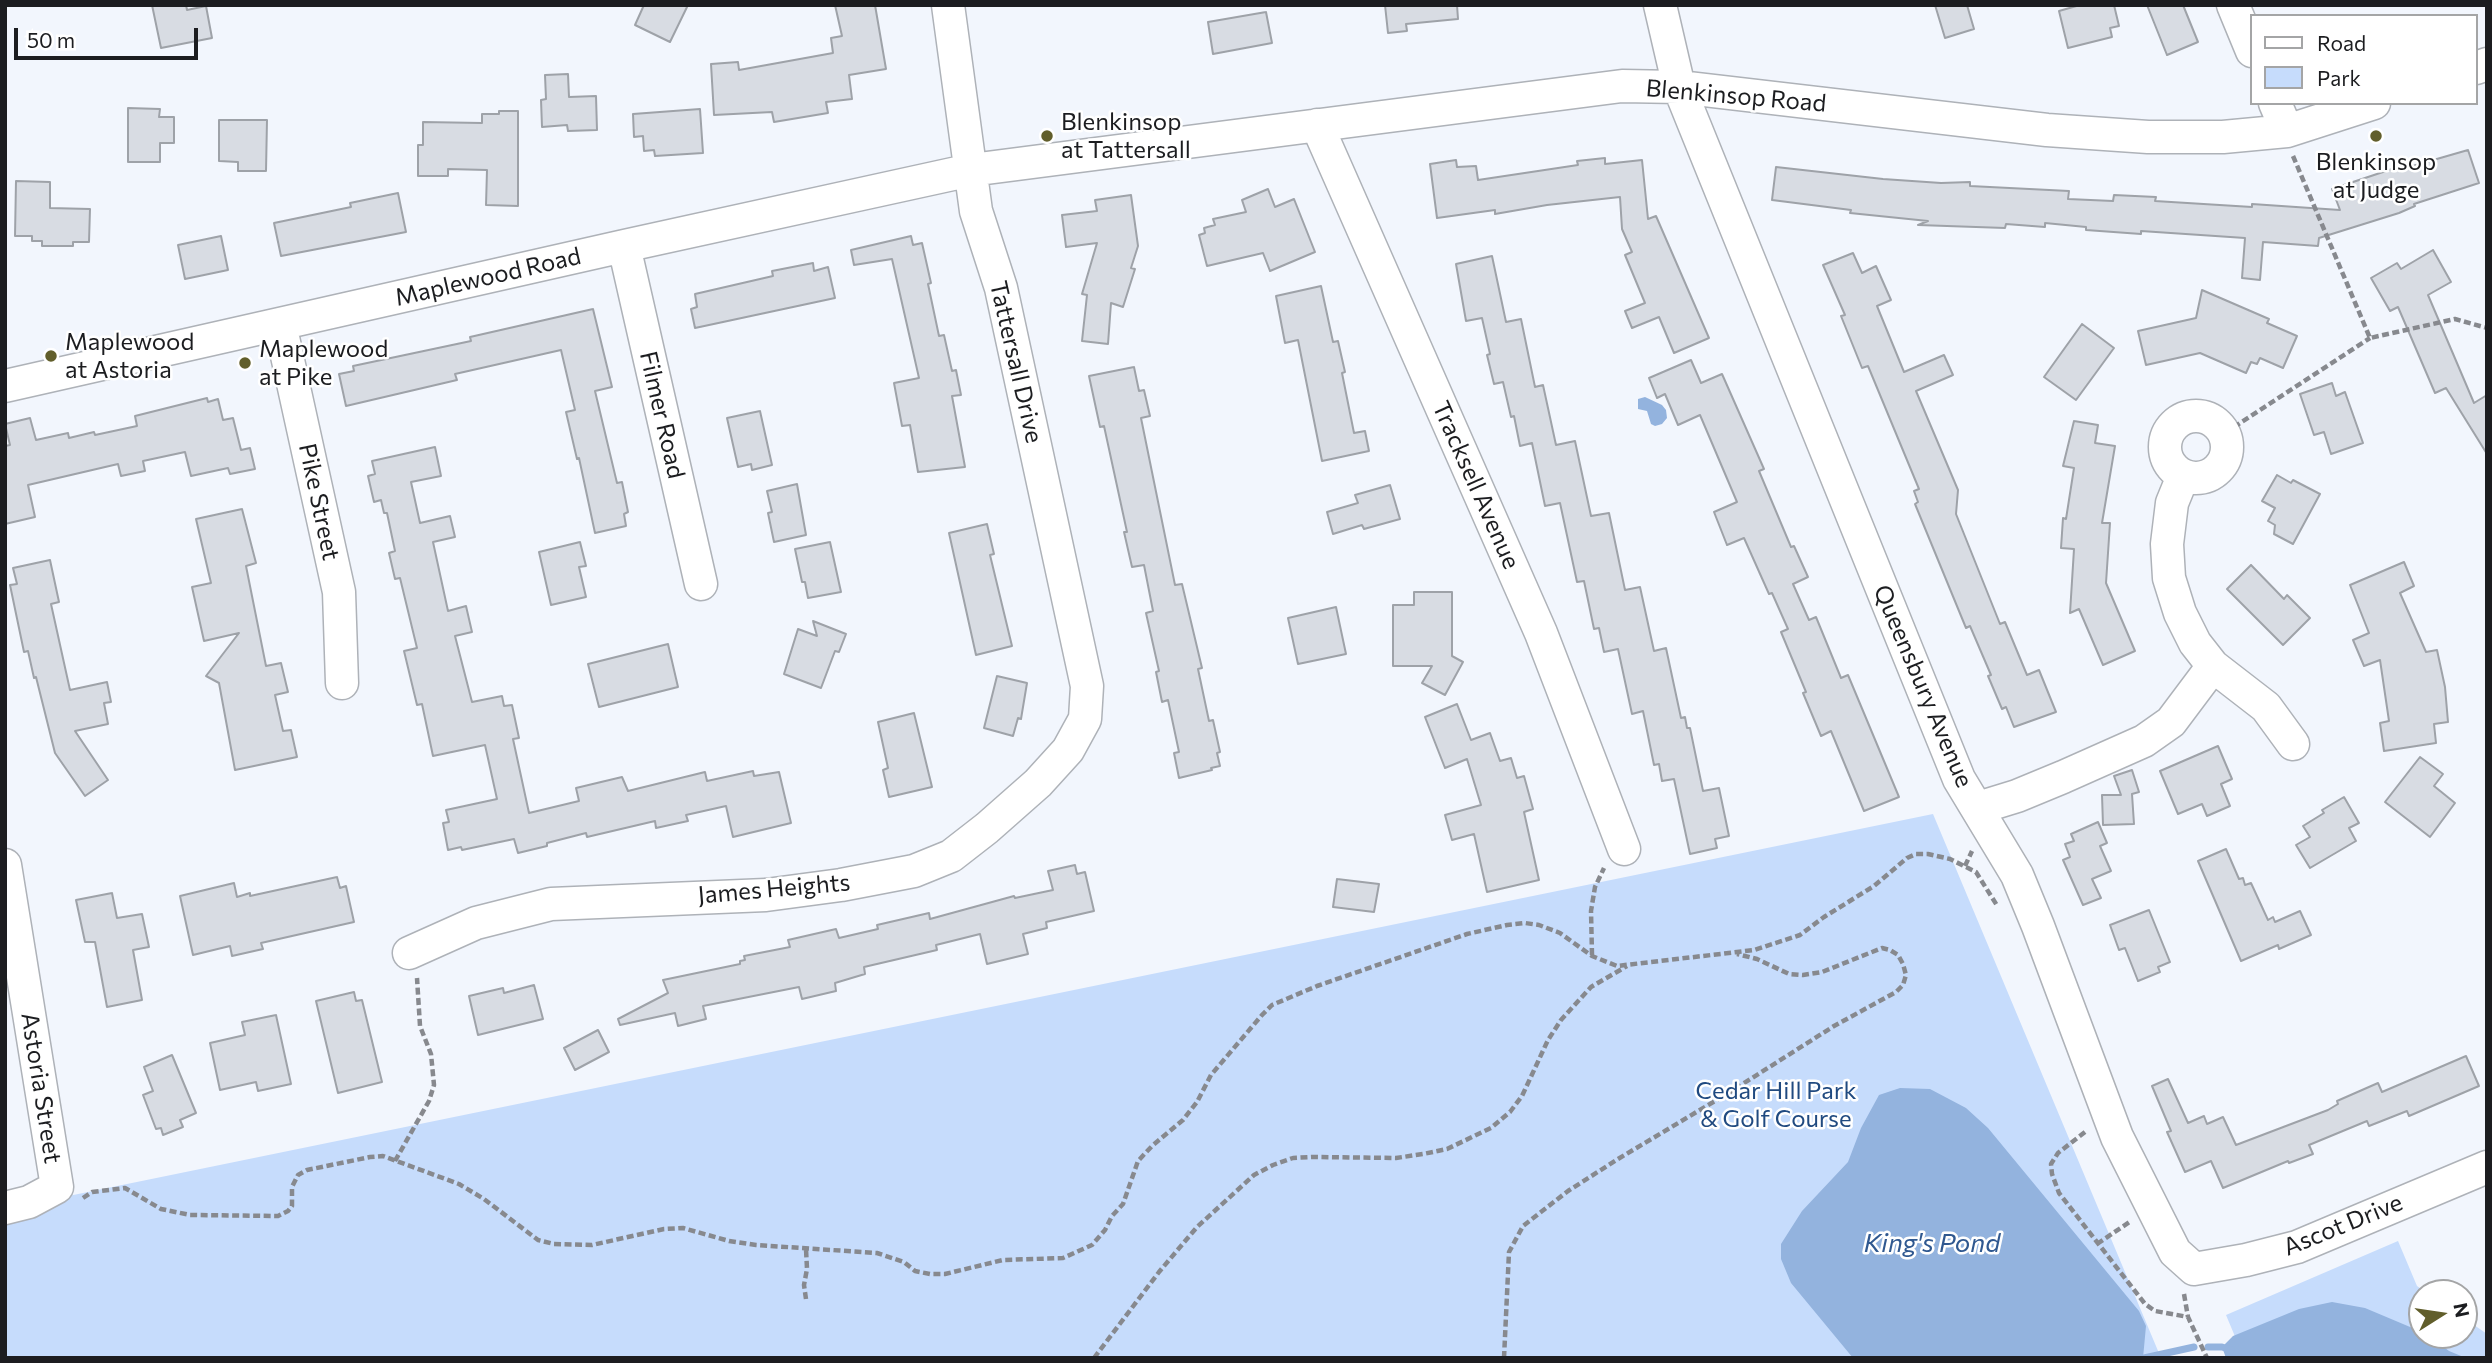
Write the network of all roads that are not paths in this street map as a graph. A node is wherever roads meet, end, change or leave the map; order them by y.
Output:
1 (948, 5) edge
2 (1660, 5) edge
3 (2233, 5) edge
4 (2250, 46) edge
5 (1679, 87) junction
6 (2361, 105) edge
7 (2281, 117) edge
8 (1317, 125) junction
9 (971, 170) junction
10 (624, 246) junction
11 (280, 324) junction
12 (5, 386) edge
13 (2183, 476) junction
14 (701, 584) dead end
15 (2213, 667) junction
16 (342, 683) dead end
17 (1085, 719) joint
18 (2293, 744) dead end
19 (1978, 808) junction
20 (1624, 849) road end
21 (5, 865) edge
22 (409, 953) road end
23 (2487, 1167) edge
24 (5, 1209) edge
25 (2194, 1269) joint

1 - 9 street, Tattersall Drive
2 - 5 street, Queensbury Avenue
3 - 4 street
5 - 7 street, Blenkinsop Road
5 - 8 street, Blenkinsop Road
5 - 19 street, Queensbury Avenue
6 - 7 street, Blenkinsop Road
8 - 9 street, Blenkinsop Road
8 - 20 street, Tracksell Avenue
9 - 10 street, Maplewood Road
9 - 17 street, Tattersall Drive
10 - 11 street, Maplewood Road
10 - 14 street, Filmer Road
11 - 12 street, Maplewood Road
11 - 16 street, Pike Street
13 - 13 street
13 - 15 street
15 - 18 street
15 - 19 street
17 - 22 street, James Heights
19 - 25 street, Queensbury Avenue
21 - 24 street, Astoria Street
23 - 25 street, Ascot Drive

